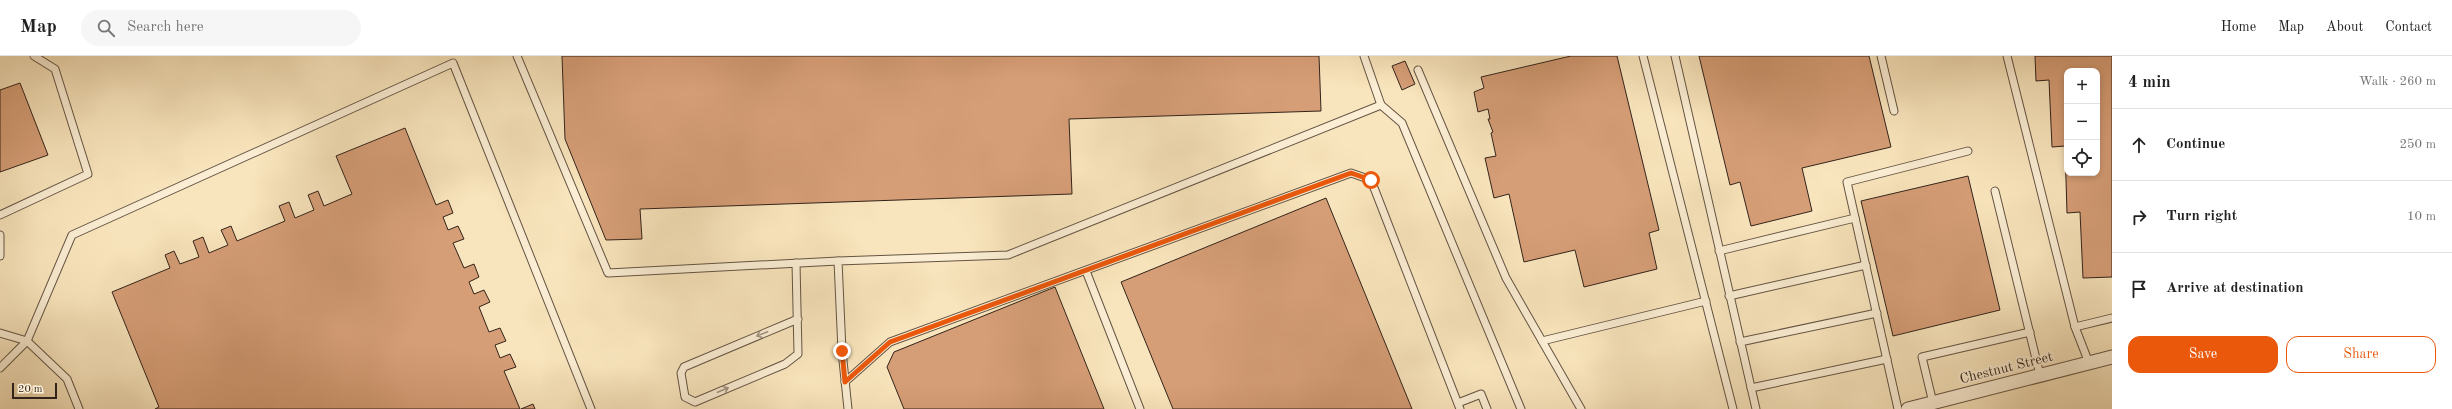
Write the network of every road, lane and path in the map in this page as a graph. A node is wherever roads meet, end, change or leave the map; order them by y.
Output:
1 (34, 56) edge
2 (517, 56) edge
3 (1364, 56) edge
4 (1643, 56) edge
5 (1675, 56) edge
6 (1881, 56) edge
7 (2007, 56) edge
8 (1418, 70) dead end
9 (1381, 105) junction
10 (1894, 112) dead end
11 (1968, 151) dead end
12 (1995, 191) dead end
13 (0, 215) edge
14 (1855, 218) junction
15 (0, 235) edge
16 (1719, 251) junction
17 (0, 256) edge
18 (838, 261) junction
19 (796, 263) junction
20 (1866, 265) junction
21 (1086, 271) junction
22 (1729, 296) junction
23 (1706, 302) junction
24 (1877, 313) junction
25 (2112, 318) edge
26 (798, 319) junction
27 (2075, 327) junction
28 (2030, 332) junction
29 (0, 333) edge
30 (27, 341) junction
31 (1542, 341) junction
32 (1740, 342) junction
33 (2112, 357) edge
34 (1887, 359) junction
35 (2088, 363) junction
36 (0, 368) edge
37 (2040, 375) junction
38 (845, 382) junction
39 (1751, 388) junction
40 (1933, 403) junction
41 (1459, 406) edge
42 (79, 409) edge
43 (591, 409) edge
44 (848, 409) edge
45 (1140, 409) edge
46 (1486, 409) edge
47 (1521, 409) edge
48 (1581, 409) edge
49 (1733, 409) edge
50 (1756, 409) edge
51 (1898, 409) edge
52 (1908, 409) edge

1 - 13 lane
2 - 19 lane
3 - 9 lane
4 - 23 lane
5 - 16 lane
6 - 10 lane
7 - 27 lane
8 - 31 lane
9 - 18 lane
9 - 47 lane
11 - 14 lane
12 - 28 lane
14 - 16 lane
14 - 20 lane
15 - 17 lane
16 - 22 lane
18 - 19 lane
18 - 38 lane
19 - 26 lane
20 - 22 lane
20 - 24 lane
21 - 38 lane
21 - 41 lane
21 - 45 lane
22 - 32 lane
23 - 31 lane
23 - 49 lane
24 - 32 lane
24 - 34 lane
25 - 27 lane
26 -> 26 lane
27 - 35 lane
28 - 37 lane
28 - 40 lane
29 - 30 lane
30 - 36 lane
30 - 42 lane
30 - 43 lane
31 - 48 lane
32 - 39 lane
33 - 35 street, Chestnut Street
34 - 39 lane
34 - 51 lane
35 - 37 street, Chestnut Street
37 - 40 street, Chestnut Street
38 - 44 lane
39 - 50 lane
40 - 52 street, Chestnut Street
41 - 46 lane

